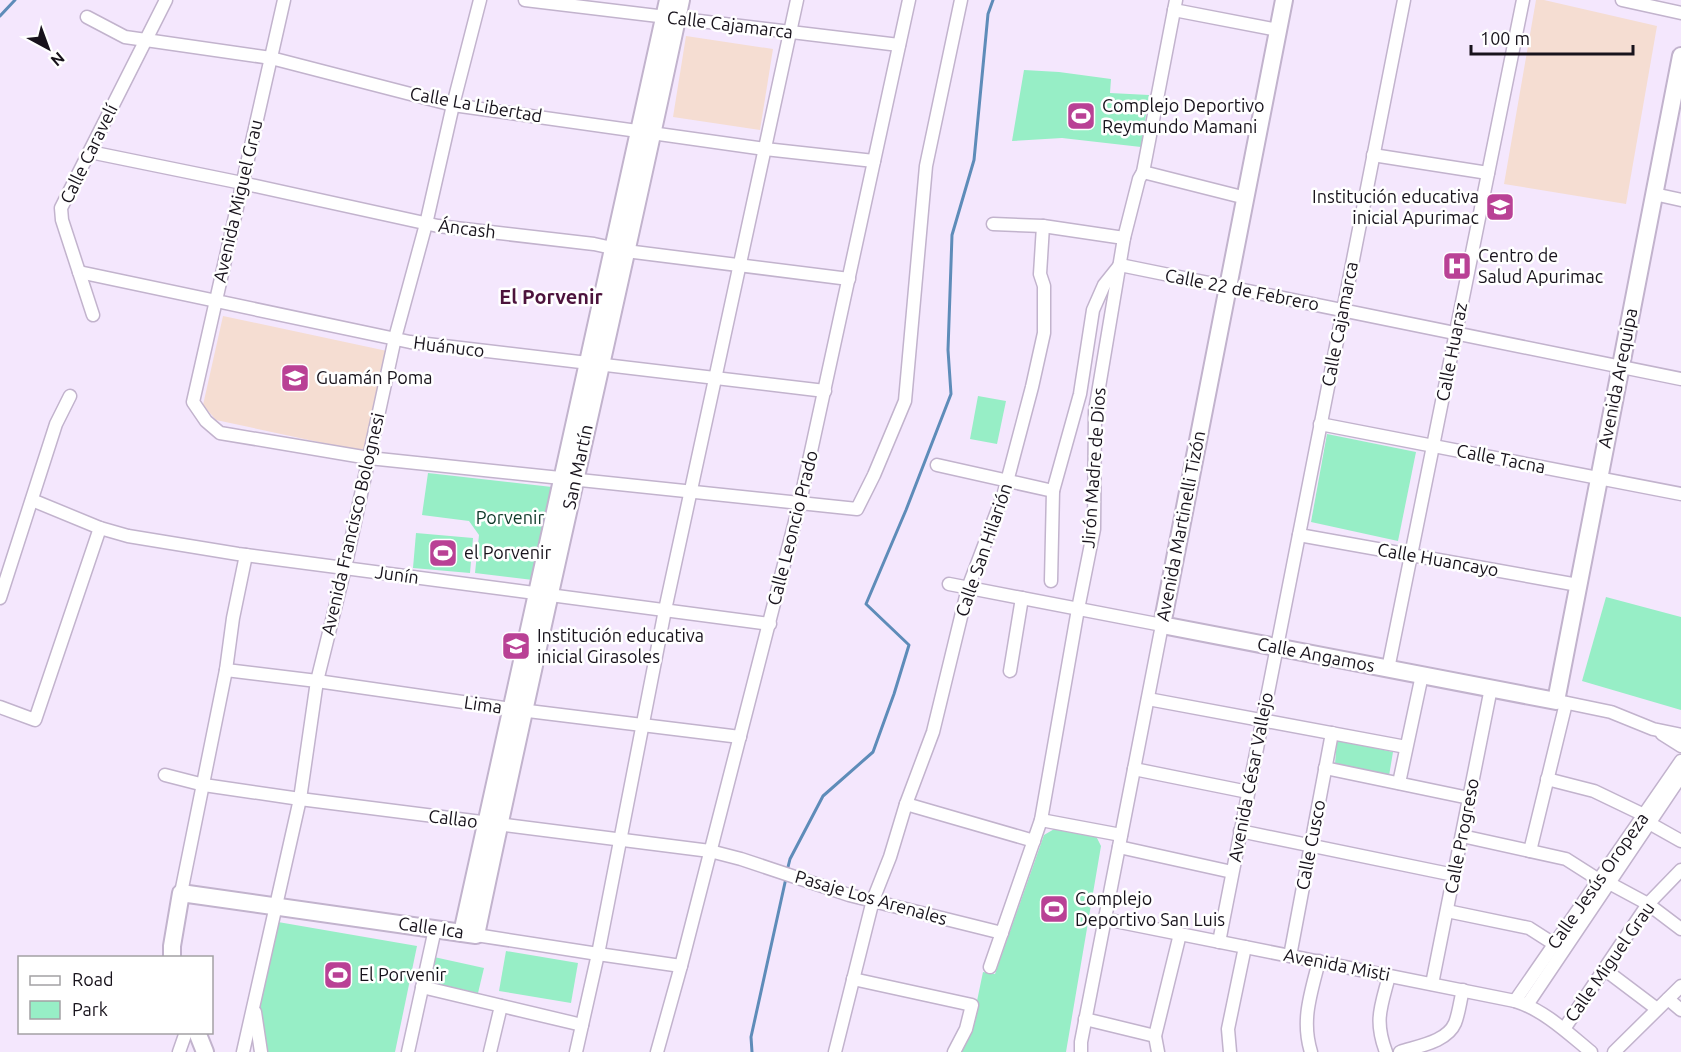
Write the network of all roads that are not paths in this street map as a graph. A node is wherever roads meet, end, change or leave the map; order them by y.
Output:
1 (166, 0) edge
2 (284, 0) edge
3 (480, 0) edge
4 (525, 0) edge
5 (668, 0) edge
6 (681, 0) edge
7 (797, 0) edge
8 (909, 0) edge
9 (961, 0) edge
10 (1284, 0) edge
11 (1404, 0) edge
12 (1523, 0) edge
13 (1622, 0) edge
14 (1175, 5) edge
15 (1681, 13) edge
16 (87, 17) dead end
17 (671, 18) junction
18 (1278, 30) junction
19 (790, 32) junction
20 (145, 40) junction
21 (899, 45) junction
22 (1681, 56) edge
23 (271, 58) junction
24 (453, 105) junction
25 (646, 132) junction
26 (765, 149) junction
27 (90, 152) junction
28 (1373, 154) junction
29 (874, 161) junction
30 (1143, 172) junction
31 (1488, 172) junction
32 (242, 183) junction
33 (1654, 194) junction
34 (1246, 198) junction
35 (1681, 200) edge
36 (426, 224) junction
37 (993, 224) dead end
38 (1043, 226) junction
39 (1124, 238) junction
40 (620, 250) junction
41 (740, 265) junction
42 (1120, 265) junction
43 (79, 272) junction
44 (849, 279) junction
45 (1228, 287) junction
46 (215, 300) junction
47 (1342, 310) junction
48 (93, 315) dead end
49 (1456, 333) junction
50 (395, 338) junction
51 (594, 364) junction
52 (1621, 367) junction
53 (715, 379) junction
54 (1681, 379) edge
55 (825, 392) junction
56 (70, 396) dead end
57 (1320, 424) junction
58 (1433, 446) junction
59 (369, 459) junction
60 (937, 465) dead end
61 (1599, 478) junction
62 (568, 479) junction
63 (1008, 480) junction
64 (691, 491) junction
65 (1053, 491) junction
66 (1681, 494) edge
67 (32, 500) junction
68 (800, 502) junction
69 (100, 528) junction
70 (1299, 535) junction
71 (242, 554) junction
72 (1411, 555) junction
73 (345, 568) junction
74 (1051, 581) dead end
75 (949, 584) dead end
76 (1578, 585) junction
77 (968, 588) junction
78 (544, 594) junction
79 (0, 598) edge
80 (1022, 598) junction
81 (1078, 609) junction
82 (665, 610) junction
83 (770, 624) junction
84 (1162, 625) junction
85 (1276, 647) junction
86 (1388, 669) junction
87 (226, 670) junction
88 (1010, 671) dead end
89 (1422, 675) junction
90 (317, 681) junction
91 (1491, 688) junction
92 (1148, 699) junction
93 (1561, 702) junction
94 (0, 706) edge
95 (517, 710) junction
96 (1262, 720) junction
97 (642, 725) junction
98 (1653, 729) junction
99 (1332, 733) junction
100 (1681, 735) edge
101 (740, 737) junction
102 (1681, 746) edge
103 (1406, 747) junction
104 (1681, 761) edge
105 (1325, 768) junction
106 (1134, 769) junction
107 (165, 776) dead end
108 (1681, 776) edge
109 (1547, 779) junction
110 (1399, 783) junction
111 (204, 786) junction
112 (1248, 792) junction
113 (1469, 798) junction
114 (300, 799) junction
115 (906, 804) junction
116 (1647, 819) junction
117 (1041, 820) junction
118 (493, 824) junction
119 (1240, 831) junction
120 (1462, 836) junction
121 (620, 840) junction
122 (1034, 841) junction
123 (1120, 841) junction
124 (1681, 841) edge
125 (1311, 846) junction
126 (710, 851) junction
127 (1530, 851) junction
128 (741, 859) joint
129 (1681, 870) edge
130 (1232, 872) junction
131 (1454, 875) junction
132 (1604, 882) junction
133 (181, 893) junction
134 (873, 900) junction
135 (1648, 904) junction
136 (276, 906) junction
137 (1447, 911) junction
138 (1105, 919) junction
139 (435, 929) junction
140 (1681, 929) edge
141 (1002, 933) junction
142 (469, 934) junction
143 (1180, 934) junction
144 (1219, 942) junction
145 (1554, 944) junction
146 (1245, 947) junction
147 (598, 954) junction
148 (172, 956) edge
149 (1290, 956) junction
150 (1318, 962) junction
151 (681, 966) junction
152 (990, 967) dead end
153 (1604, 969) junction
154 (1389, 976) junction
155 (853, 979) junction
156 (1432, 984) junction
157 (1681, 986) edge
158 (422, 987) junction
159 (1462, 990) junction
160 (1668, 999) junction
161 (254, 1003) junction
162 (1521, 1003) junction
163 (501, 1006) junction
164 (1657, 1009) junction
165 (1681, 1010) edge
166 (1085, 1019) junction
167 (582, 1025) junction
168 (1563, 1029) junction
169 (185, 1034) edge
170 (198, 1034) edge
171 (1155, 1036) junction
172 (179, 1052) edge
173 (205, 1052) edge
174 (243, 1052) edge
175 (261, 1052) edge
176 (408, 1052) edge
177 (490, 1052) edge
178 (576, 1052) edge
179 (657, 1052) edge
180 (835, 1052) edge
181 (954, 1052) edge
182 (1080, 1052) edge
183 (1158, 1052) edge
184 (1230, 1052) edge
185 (1311, 1052) edge
186 (1386, 1052) edge
187 (1401, 1052) edge
188 (1591, 1052) edge
189 (1614, 1052) edge

1 - 20 street, Calle Caravelí
2 - 23 street, Avenida Miguel Grau
3 - 24 street, Avenida Francisco Bolognesi
4 - 17 street, Calle Cajamarca
5 - 17 street, San Martín
6 - 17 street, San Martín
7 - 19 street
8 - 21 street, Calle Leoncio Prado
9 - 68 street
10 - 18 street, Avenida Martinelli Tizón
11 - 28 street, Calle Cajamarca
12 - 31 street, Calle Huaraz
13 - 15 street
14 - 18 street
14 - 30 street, Jirón Madre de Dios
16 - 20 street, Calle La Libertad
17 - 19 street, Calle Cajamarca
17 - 25 street, San Martín
18 - 34 street, Avenida Martinelli Tizón
19 - 21 street, Calle Cajamarca
19 - 26 street
20 - 23 street, Calle La Libertad
20 - 27 street, Calle Caravelí
21 - 29 street, Calle Leoncio Prado
22 - 33 street, Avenida Arequipa
23 - 24 street, Calle La Libertad
23 - 32 street, Avenida Miguel Grau
24 - 25 street, Calle La Libertad
24 - 36 street, Avenida Francisco Bolognesi
25 - 26 street, Calle La Libertad
25 - 40 street, San Martín
26 - 29 street, Calle La Libertad
26 - 41 street
27 - 32 street, Áncash
27 - 43 street, Calle Caravelí
28 - 31 street
28 - 47 street, Calle Cajamarca
29 - 44 street, Calle Leoncio Prado
30 - 34 street
30 - 39 street, Jirón Madre de Dios
31 - 49 street, Calle Huaraz
32 - 36 street, Áncash
32 - 46 street, Avenida Miguel Grau
33 - 35 street
33 - 52 street, Avenida Arequipa
34 - 45 street, Avenida Martinelli Tizón
36 - 40 street, Áncash
36 - 50 street, Avenida Francisco Bolognesi
37 - 38 street
38 - 39 street
38 - 63 street, Calle San Hilarión
39 - 42 street, Jirón Madre de Dios
40 - 41 street, Áncash
40 - 51 street, San Martín
41 - 44 street, Áncash
41 - 53 street
42 - 45 street, Calle 22 de Febrero
42 - 65 street
42 - 81 street, Jirón Madre de Dios
43 - 46 street, Huánuco
43 - 48 street, Calle Caravelí
44 - 55 street, Calle Leoncio Prado
45 - 47 street, Calle 22 de Febrero
45 - 84 street, Avenida Martinelli Tizón
46 - 50 street, Huánuco
46 - 59 street, Avenida Miguel Grau
47 - 49 street, Calle 22 de Febrero
47 - 57 street, Calle Cajamarca
49 - 52 street, Calle 22 de Febrero
49 - 58 street, Calle Huaraz
50 - 51 street, Huánuco
50 - 59 street, Avenida Francisco Bolognesi
51 - 53 street, Huánuco
51 - 62 street, San Martín
52 - 54 street, Calle 22 de Febrero
52 - 61 street, Avenida Arequipa
53 - 55 street, Huánuco
53 - 64 street
55 - 68 street, Calle Leoncio Prado
56 - 67 street
57 - 58 street, Calle Tacna
57 - 70 street, Calle Cajamarca
58 - 61 street, Calle Tacna
58 - 72 street, Calle Huaraz
59 - 62 street
59 - 73 street, Avenida Francisco Bolognesi
60 - 63 street
61 - 66 street, Calle Tacna
61 - 76 street, Avenida Arequipa
62 - 64 street
62 - 78 street, San Martín
63 - 65 street
63 - 77 street, Calle San Hilarión
64 - 68 street
64 - 82 street
65 - 74 street
67 - 69 street, Junín
67 - 79 street
68 - 83 street, Calle Leoncio Prado
69 - 71 street, Junín
69 - 94 street
70 - 72 street, Calle Huancayo
70 - 85 street, Calle Cajamarca
71 - 73 street, Junín
71 - 87 street
72 - 76 street, Calle Huancayo
72 - 86 street, Calle Huaraz
73 - 78 street, Junín
73 - 90 street, Avenida Francisco Bolognesi
75 - 77 street, Calle Angamos
76 - 93 street, Avenida Arequipa
77 - 80 street, Calle Angamos
77 - 115 street, Calle San Hilarión
78 - 82 street, Junín
78 - 95 street, San Martín
80 - 81 street, Calle Angamos
80 - 88 street
81 - 84 street, Calle Angamos
81 - 117 street, Jirón Madre de Dios
82 - 83 street, Junín
82 - 97 street
83 - 101 street, Calle Leoncio Prado
84 - 85 street, Calle Angamos
84 - 92 street, Avenida Martinelli Tizón
85 - 86 street, Calle Angamos
85 - 96 street, Avenida César Vallejo
86 - 89 street, Calle Angamos
87 - 90 street, Lima
87 - 111 street
89 - 91 street, Calle Angamos
89 - 103 street
90 - 95 street, Lima
90 - 114 street, Avenida Francisco Bolognesi
91 - 93 street, Calle Angamos
91 - 113 street, Calle Progreso
92 - 96 street
92 - 106 street, Avenida Martinelli Tizón
93 - 98 street, Calle Angamos
93 - 109 street
95 - 97 street, Lima
95 - 118 street, San Martín
96 - 99 street
96 - 112 street, Avenida César Vallejo
97 - 101 street, Lima
97 - 121 street
98 - 100 street, Calle Angamos
98 - 102 street
99 - 103 street
99 - 105 street, Calle Cusco
101 - 126 street, Calle Leoncio Prado
103 - 110 street
104 - 116 street, Calle Jesús Oropeza
105 - 110 street
105 - 125 street, Calle Cusco
106 - 112 street
106 - 123 street, Avenida Martinelli Tizón
107 - 111 street, Callao
108 - 116 street, Calle Jesús Oropeza
109 - 116 street
109 - 127 street
110 - 113 street
111 - 114 street, Callao
111 - 133 street
112 - 119 street, Avenida César Vallejo
113 - 120 street, Calle Progreso
114 - 118 street, Callao
114 - 136 street, Avenida Francisco Bolognesi
115 - 122 street
115 - 134 street, Calle San Hilarión
116 - 124 street
116 - 132 street, Calle Jesús Oropeza
117 - 122 street, Jirón Madre de Dios
117 - 123 street
118 - 121 street, Callao
118 - 142 street, San Martín
119 - 125 street
119 - 130 street, Avenida César Vallejo
120 - 127 street
120 - 131 street, Calle Progreso
121 - 126 street, Callao
121 - 147 street
122 - 141 street, Jirón Madre de Dios
123 - 130 street
123 - 138 street, Avenida Martinelli Tizón
125 - 131 street
125 - 149 street, Calle Cusco
126 - 128 street, Callao
126 - 151 street, Calle Leoncio Prado
127 - 132 street
128 - 134 street, Pasaje Los Arenales
129 - 135 street, Calle Miguel Grau
130 - 144 street, Avenida César Vallejo
131 - 137 street, Calle Progreso
132 - 135 street
132 - 145 street, Calle Jesús Oropeza
132 - 162 street, Calle Jesús Oropeza
133 - 136 street, Calle Ica
133 - 148 street
134 - 141 street, Pasaje Los Arenales
134 - 155 street, Calle San Hilarión
135 - 140 street
135 - 153 street, Calle Miguel Grau
136 - 139 street, Calle Ica
136 - 161 street, Avenida Francisco Bolognesi
137 - 145 street
137 - 156 street, Calle Progreso
138 - 143 street, Avenida Misti
138 - 166 street, Avenida Martinelli Tizón
139 - 142 street, Calle Ica
139 - 158 street
141 - 152 street, Jirón Madre de Dios
142 - 147 street, Calle Ica
143 - 144 street, Avenida Misti
143 - 171 street
144 - 146 street, Avenida Misti
145 - 162 street, Calle Jesús Oropeza
146 - 149 street, Avenida Misti
146 - 184 street
147 - 151 street, Calle Ica
147 - 167 street
149 - 150 street, Avenida Misti
150 - 154 street, Avenida Misti
150 - 185 street
151 - 179 street, Calle Leoncio Prado
153 - 164 street
153 - 168 street, Calle Miguel Grau
154 - 156 street, Avenida Misti
154 - 186 street
155 - 180 street, Calle San Hilarión
155 - 181 street
156 - 159 street, Avenida Misti
157 - 160 street
158 - 163 street
158 - 176 street
159 - 162 street, Avenida Misti
159 - 187 street
160 - 164 street
160 - 165 street
161 - 174 street, Avenida Francisco Bolognesi
161 - 175 street
162 - 168 street, Avenida Misti
163 - 167 street
163 - 177 street
164 - 189 street
166 - 171 street
166 - 182 street, Avenida Martinelli Tizón
167 - 178 street
168 - 188 street, Avenida Misti
169 - 172 street
170 - 173 street
171 - 183 street

